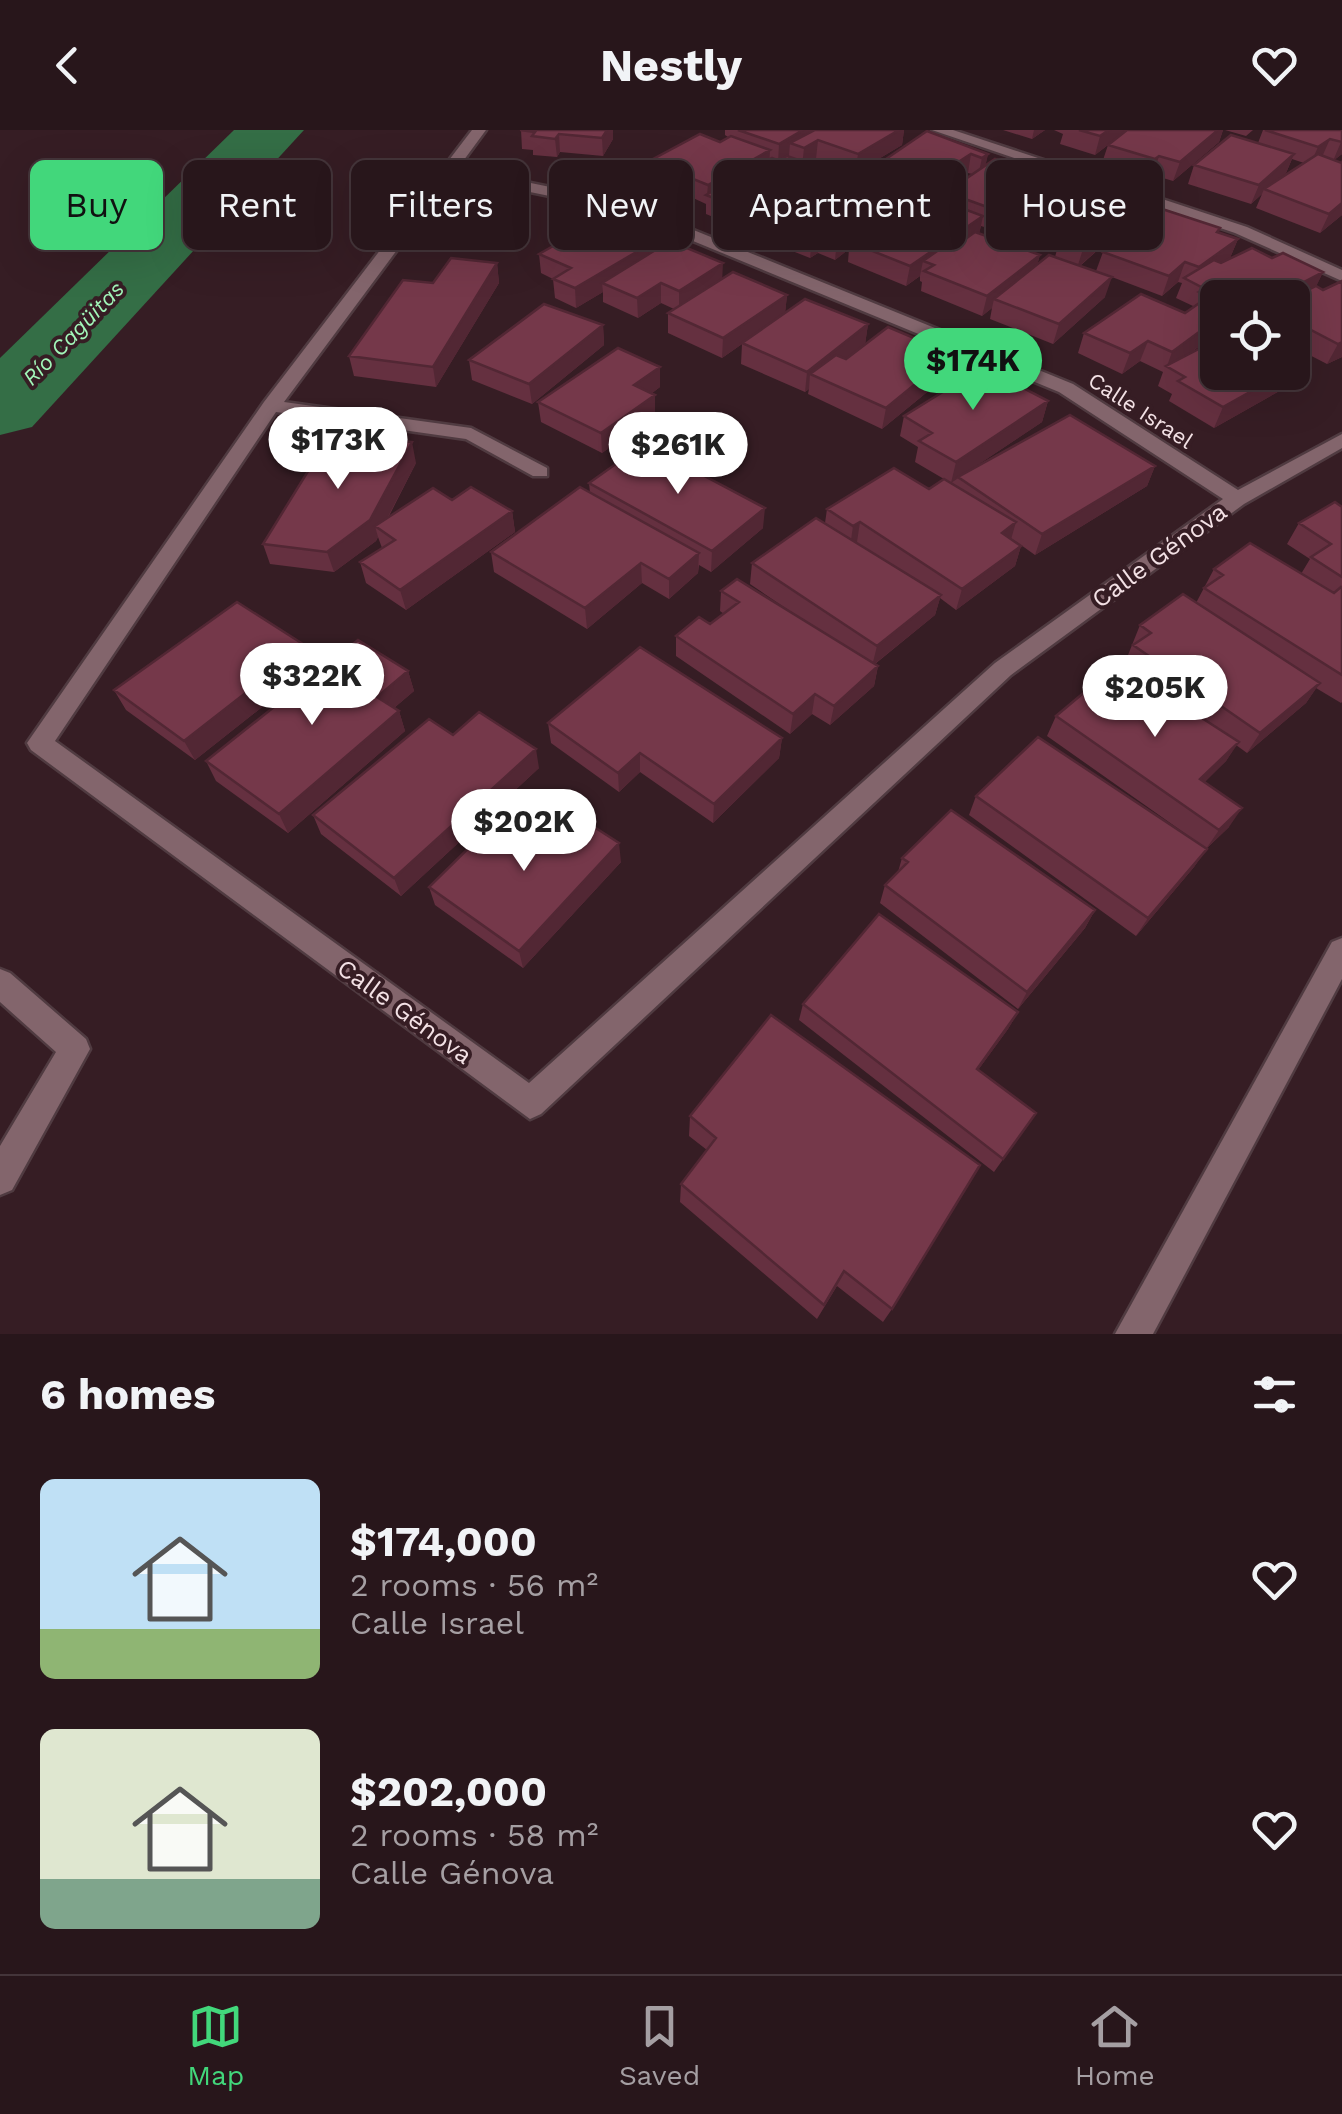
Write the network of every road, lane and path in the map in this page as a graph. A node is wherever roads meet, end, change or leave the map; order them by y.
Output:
1 (479, 130) edge
2 (939, 130) edge
3 (458, 160) edge
4 (529, 186) edge
5 (390, 250) edge
6 (1342, 276) edge
7 (271, 406) junction
8 (1342, 440) edge
9 (540, 472) dead end
10 (1237, 499) junction
11 (1342, 951) edge
12 (0, 983) edge
13 (0, 1178) edge
14 (1133, 1334) edge

1 - 3 street, Calle Génova
2 - 6 street
4 - 10 street, Calle Israel
5 - 7 street, Calle Génova
7 - 9 street
7 - 10 street, Calle Génova
8 - 10 street, Calle Génova
11 - 14 street
12 - 13 street

